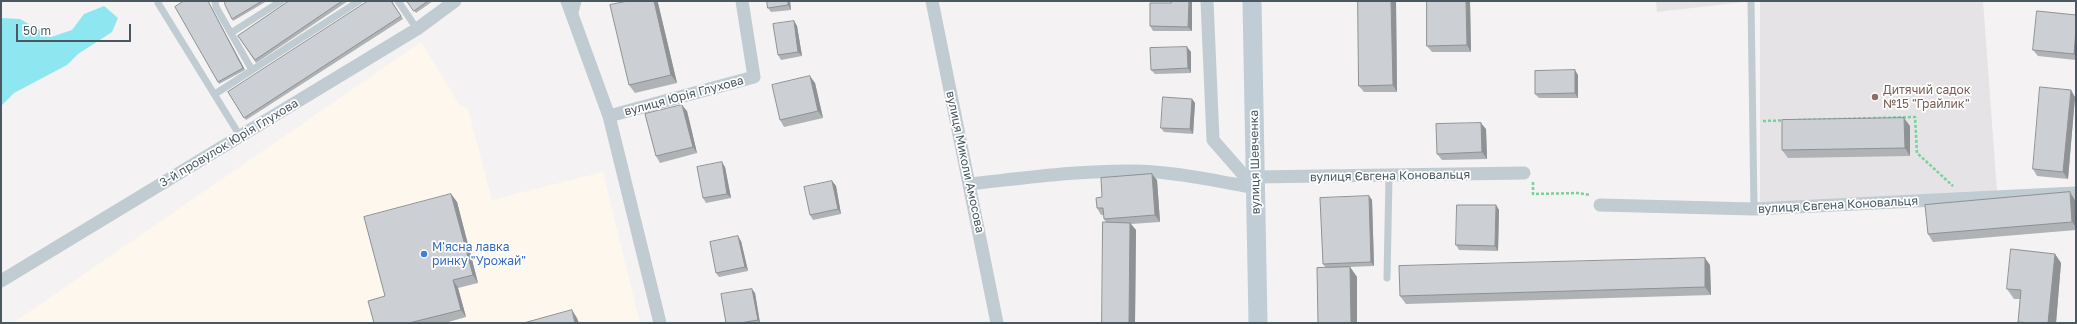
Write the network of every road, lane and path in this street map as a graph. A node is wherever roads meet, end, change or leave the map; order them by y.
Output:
1 (159, 1) edge
2 (215, 1) edge
3 (281, 1) edge
4 (359, 1) edge
5 (398, 1) edge
6 (567, 1) edge
7 (578, 1) edge
8 (742, 1) edge
9 (932, 1) edge
10 (1207, 1) edge
11 (1252, 1) edge
12 (1751, 1) edge
13 (451, 2) edge
14 (573, 20) junction
15 (417, 29) junction
16 (231, 33) junction
17 (252, 70) junction
18 (215, 94) junction
19 (609, 116) junction
20 (1752, 121) junction
21 (240, 136) junction
22 (1524, 173) joint
23 (1388, 177) junction
24 (1255, 182) junction
25 (970, 184) junction
26 (2076, 193) edge
27 (1968, 199) junction
28 (1600, 206) joint
29 (1754, 209) junction
30 (1387, 278) dead end
31 (1, 281) edge
32 (660, 323) edge
33 (997, 323) edge
34 (1258, 323) edge

1 - 18 lane
2 - 16 lane
3 - 16 lane
4 - 17 lane
5 - 15 lane
6 - 14 street, вулиця Юрія Глухова
7 - 14 lane
8 - 19 street, вулиця Юрія Глухова
9 - 25 street, вулиця Миколи Амосова
10 - 24 street
11 - 24 main road, вулиця Шевченка
12 - 20 lane
13 - 15 street, 3-й провулок Юрія Глухова
14 - 19 street, вулиця Юрія Глухова
15 - 21 street, 3-й провулок Юрія Глухова
16 - 17 lane
17 - 18 lane
18 - 21 lane
19 - 32 street, вулиця Юрія Глухова
20 - 27 path
20 - 29 lane
21 - 31 street, 3-й провулок Юрія Глухова
22 - 23 street, вулиця Євгена Коновальця
22 - 28 path
23 - 24 street, вулиця Євгена Коновальця
23 - 30 lane
24 - 25 street, вулиця Євгена Коновальця
24 - 34 main road, вулиця Шевченка
25 - 33 street, вулиця Миколи Амосова
26 - 27 street, вулиця Євгена Коновальця
27 - 29 street, вулиця Євгена Коновальця
28 - 29 street, вулиця Євгена Коновальця

